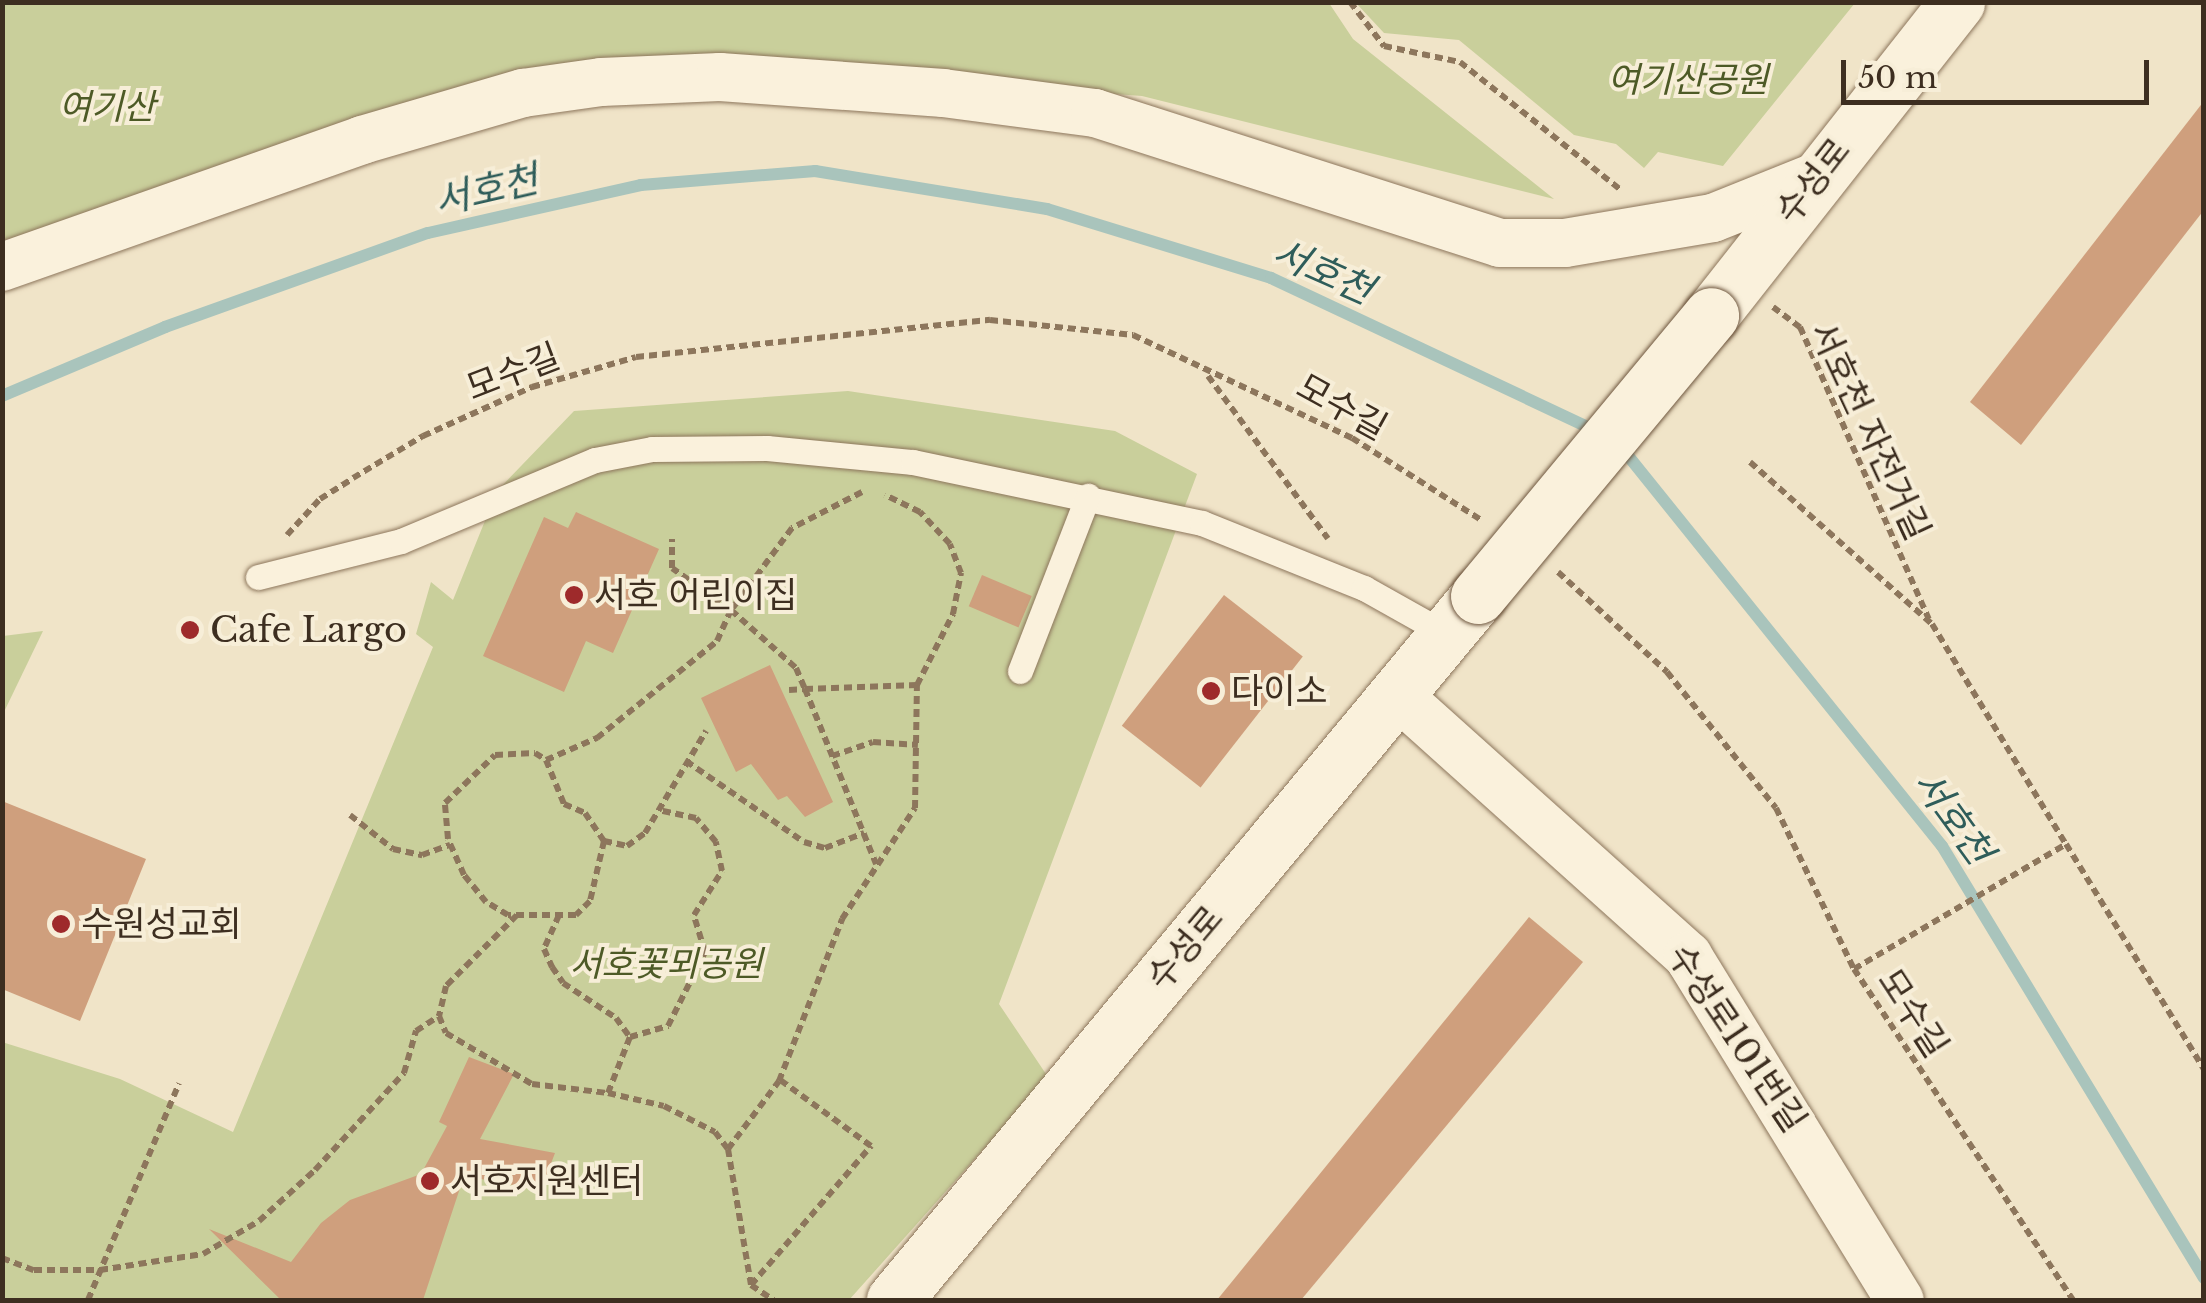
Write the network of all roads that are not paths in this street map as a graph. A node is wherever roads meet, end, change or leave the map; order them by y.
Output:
1 (1957, 2) edge
2 (1814, 178) junction
3 (2, 267) edge
4 (1088, 496) junction
5 (258, 577) road end
6 (1462, 615) junction
7 (1020, 671) dead end
8 (1395, 693) junction
9 (894, 1300) edge
10 (1900, 1300) edge

1 - 2 main road, 수성로
2 - 3 street
2 - 6 main road, 수성로, bridge
4 - 5 lane
4 - 6 lane
4 - 7 lane
6 - 8 main road, 수성로
8 - 9 main road, 수성로
8 - 10 street, 수성로101번길

